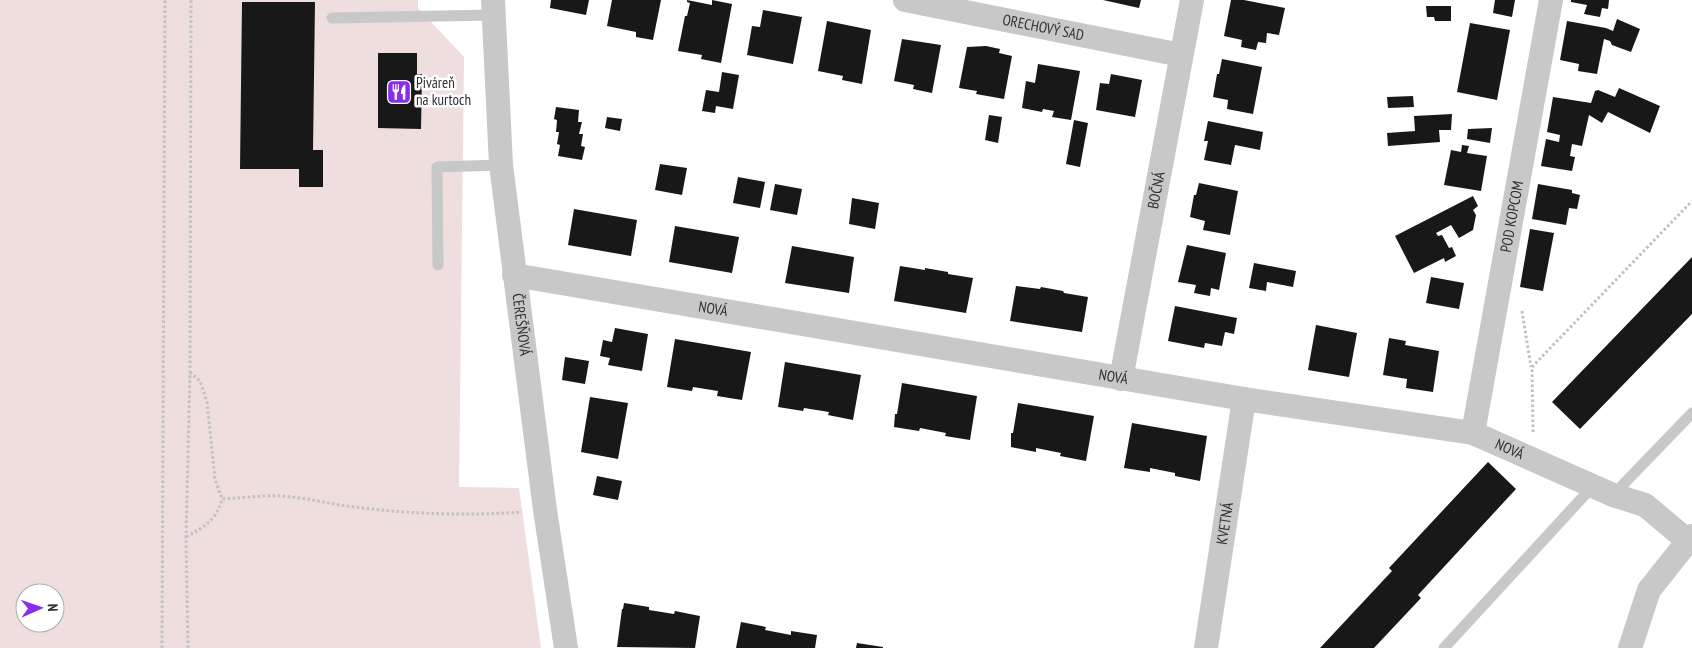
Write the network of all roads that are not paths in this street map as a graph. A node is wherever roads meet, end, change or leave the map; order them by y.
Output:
1 (904, 0) edge
2 (1192, 0) edge
3 (1551, 0) edge
4 (494, 7) edge
5 (332, 18) dead end
6 (1181, 55) junction
7 (501, 165) junction
8 (438, 266) dead end
9 (514, 275) junction
10 (1121, 379) junction
11 (1244, 399) junction
12 (1692, 413) edge
13 (1473, 433) junction
14 (1603, 491) junction
15 (1690, 540) edge
16 (566, 648) edge
17 (1206, 648) edge
18 (1444, 648) edge
19 (1630, 648) edge

1 - 6 street, ORECHOVÝ SAD
2 - 6 street, BOČNÁ
3 - 13 street, POD KOPCOM
4 - 5 lane
4 - 7 street, ČEREŠŇOVÁ
6 - 10 street, BOČNÁ
7 - 8 lane
7 - 9 street, ČEREŠŇOVÁ
9 - 10 street, NOVÁ
9 - 16 street, ČEREŠŇOVÁ
10 - 11 street, NOVÁ
11 - 13 street, NOVÁ
11 - 17 street, KVETNÁ
12 - 14 lane
13 - 14 street, NOVÁ
14 - 15 street, NOVÁ
14 - 18 lane
15 - 19 street

